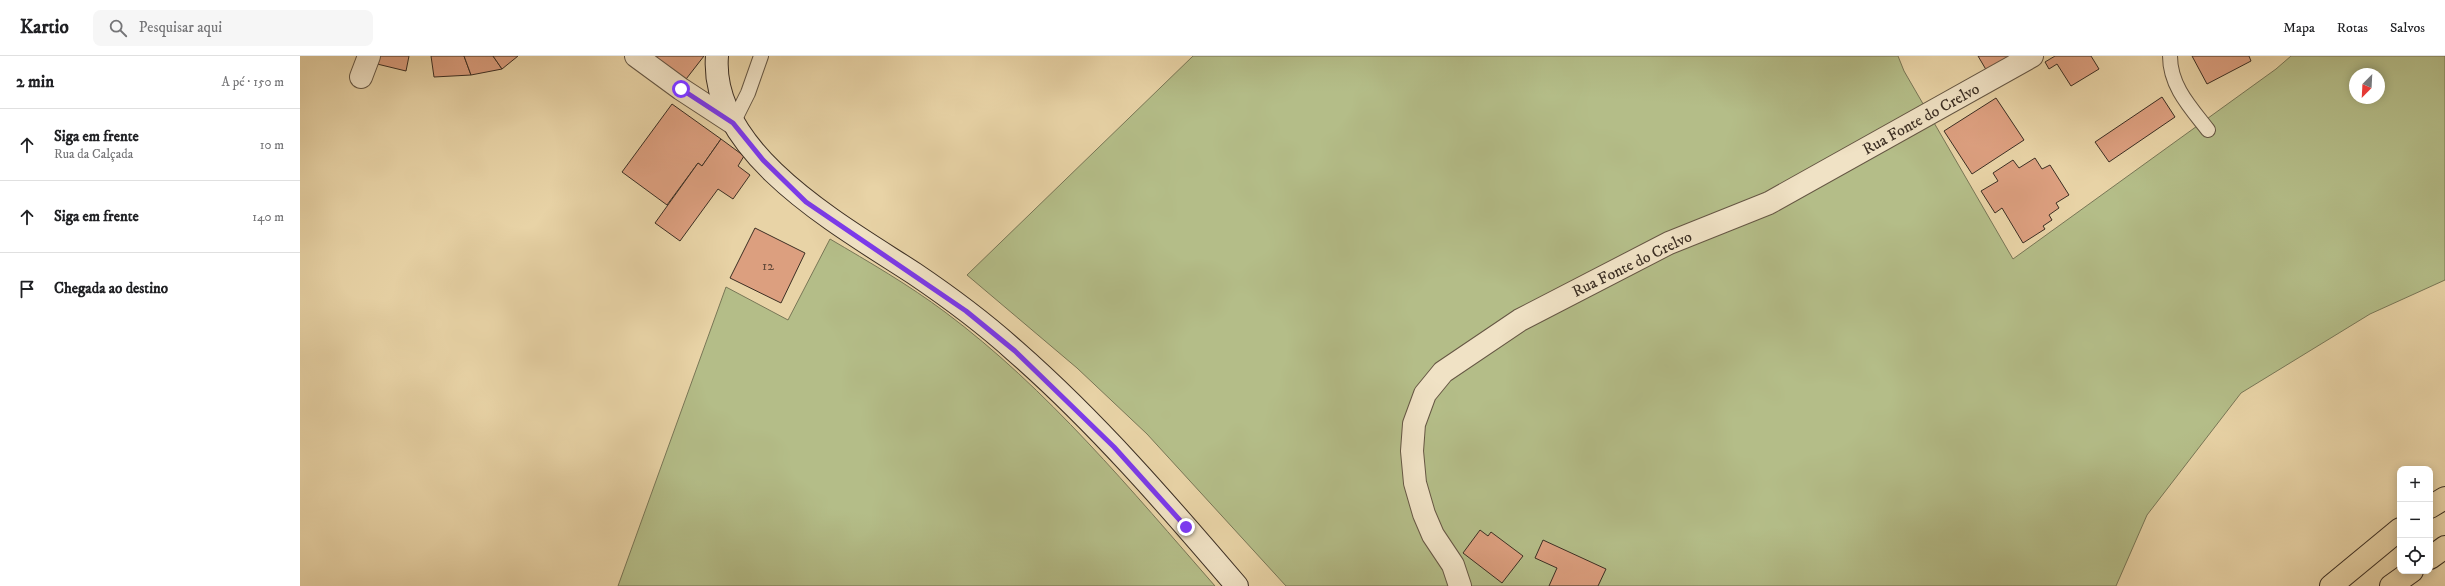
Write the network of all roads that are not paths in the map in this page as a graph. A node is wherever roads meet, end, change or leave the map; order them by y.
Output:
1 (369, 56) edge
2 (636, 56) edge
3 (717, 56) edge
4 (761, 56) edge
5 (2032, 56) edge
6 (2170, 56) edge
7 (361, 76) dead end
8 (733, 123) junction
9 (2208, 130) dead end
10 (2445, 498) edge
11 (2433, 505) edge
12 (2397, 531) edge
13 (2445, 547) edge
14 (2433, 556) edge
15 (2408, 574) edge
16 (1464, 584) edge
17 (1237, 586) edge
18 (2331, 586) edge
19 (2391, 586) edge

1 - 7 street
2 - 8 street
3 - 8 street
4 - 8 lane
5 - 16 street, Rua Fonte do Crelvo
6 - 9 lane
8 - 17 street
10 - 11 main road
12 - 18 main road
13 - 14 main road
15 - 19 main road

